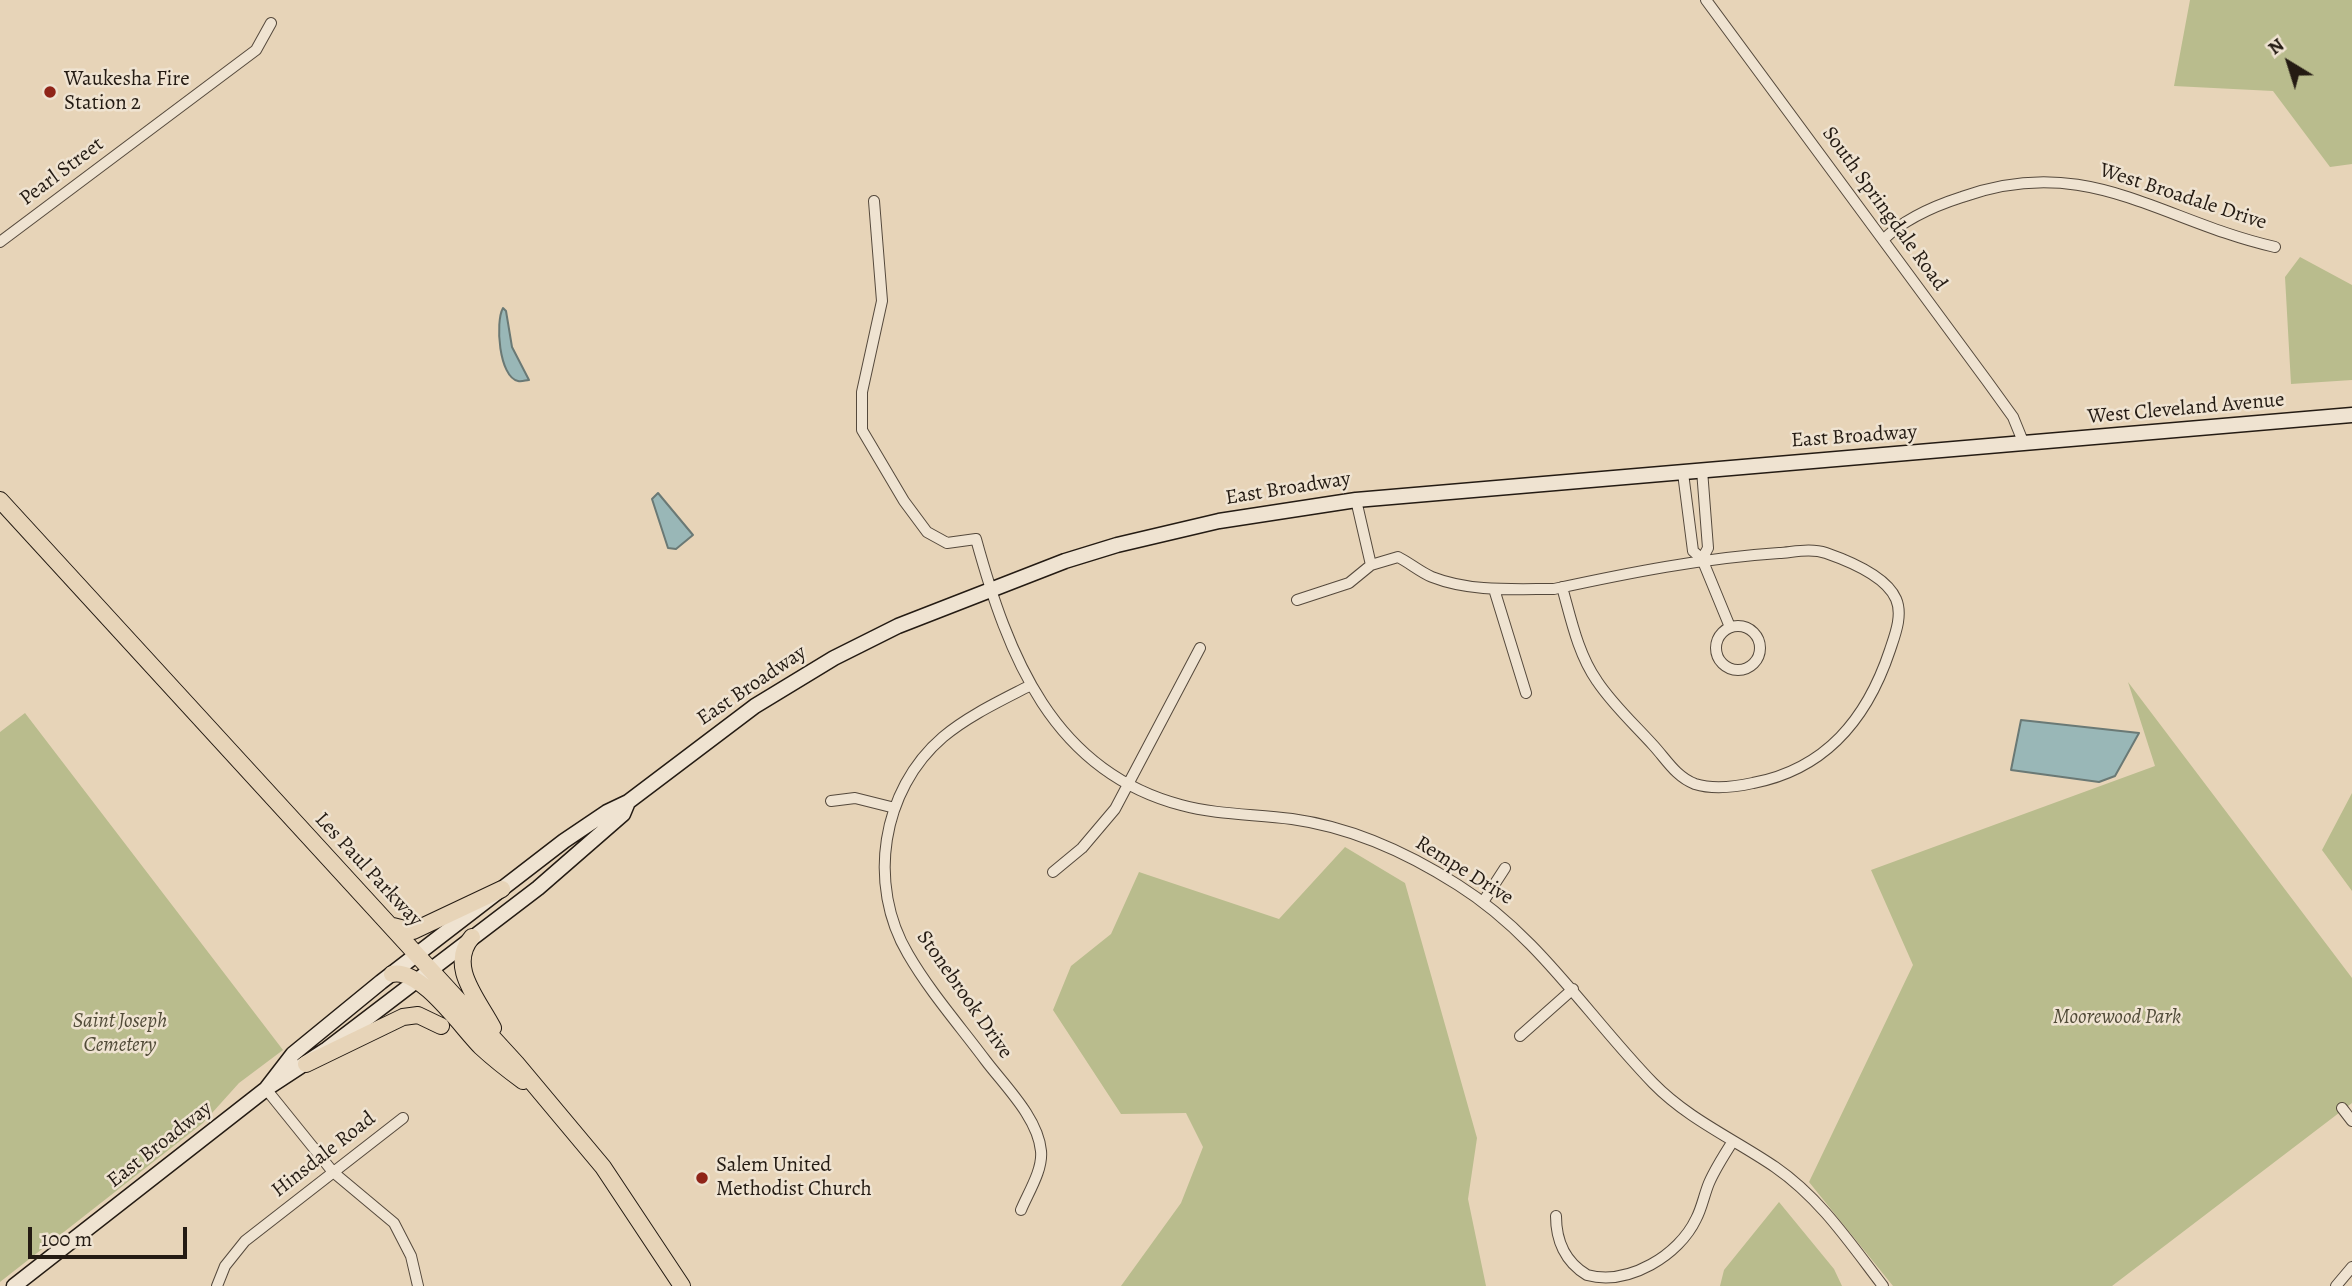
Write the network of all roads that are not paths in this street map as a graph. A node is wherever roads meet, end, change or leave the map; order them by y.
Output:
1 (1706, 0) edge
2 (271, 23) dead end
3 (874, 201) dead end
4 (1883, 240) junction
5 (0, 242) edge
6 (2275, 247) dead end
7 (2352, 415) edge
8 (2024, 444) junction
9 (1702, 470) junction
10 (1683, 472) junction
11 (0, 500) edge
12 (1356, 500) junction
13 (1702, 559) junction
14 (1371, 565) junction
15 (1562, 587) junction
16 (1494, 589) junction
17 (990, 590) junction
18 (1297, 600) dead end
19 (1730, 627) junction
20 (1200, 648) dead end
21 (1029, 686) junction
22 (1526, 693) dead end
23 (1129, 784) junction
24 (831, 801) dead end
25 (628, 802) junction
26 (895, 808) junction
27 (1505, 868) dead end
28 (1053, 872) dead end
29 (502, 889) junction
30 (1483, 902) junction
31 (387, 922) junction
32 (472, 937) junction
33 (417, 954) junction
34 (430, 969) junction
35 (391, 974) junction
36 (410, 984) junction
37 (1573, 989) junction
38 (441, 1026) dead end
39 (1520, 1036) dead end
40 (506, 1052) junction
41 (306, 1064) junction
42 (266, 1089) junction
43 (545, 1097) junction
44 (2342, 1108) dead end
45 (403, 1118) dead end
46 (2352, 1121) edge
47 (1733, 1141) junction
48 (333, 1172) junction
49 (1021, 1210) dead end
50 (1556, 1216) dead end
51 (2352, 1267) edge
52 (14, 1286) edge
53 (217, 1286) edge
54 (418, 1286) edge
55 (682, 1286) edge
56 (1883, 1286) edge
57 (2336, 1286) edge

1 - 4 street, South Springdale Road
2 - 5 street, Pearl Street
3 - 17 street, Rempe Drive
4 - 6 street, West Broadale Drive
4 - 8 street, South Springdale Road
7 - 8 main road, West Cleveland Avenue
8 - 9 main road, East Broadway
9 - 10 main road, East Broadway
9 - 13 street
10 - 12 main road, East Broadway
10 - 13 street
11 - 31 main road, Les Paul Parkway
12 - 14 street
12 - 17 main road, East Broadway
13 - 15 street
13 - 15 street
13 - 19 street
14 - 16 street
14 - 18 street
15 - 16 street
16 - 22 street
17 - 21 street, Rempe Drive
17 - 25 main road, East Broadway
19 - 19 street
20 - 23 street
21 - 23 street, Rempe Drive
21 - 26 street, Stonebrook Drive
23 - 28 street
23 - 30 street, Rempe Drive
24 - 26 street
25 - 29 main road, East Broadway
25 - 32 main road, East Broadway
26 - 49 street, Stonebrook Drive
27 - 30 street
29 - 31 main road
29 - 33 main road, East Broadway
30 - 37 street, Rempe Drive
31 - 33 main road, Les Paul Parkway
32 - 34 main road, East Broadway
32 - 40 main road
33 - 34 main road, Les Paul Parkway
33 - 35 main road, East Broadway
34 - 36 main road, East Broadway
34 - 40 main road, Les Paul Parkway
35 - 36 main road
35 - 42 main road, East Broadway
36 - 41 main road, East Broadway
36 - 43 main road
37 - 39 street
37 - 47 street, Rempe Drive
38 - 41 main road
40 - 43 main road, Les Paul Parkway
41 - 42 main road, East Broadway
42 - 48 street
42 - 52 main road, East Broadway
43 - 55 main road, Les Paul Parkway
44 - 46 street
45 - 48 street, Hinsdale Road
47 - 50 street
47 - 56 street, Rempe Drive
48 - 53 street, Hinsdale Road
48 - 54 street
51 - 57 street

